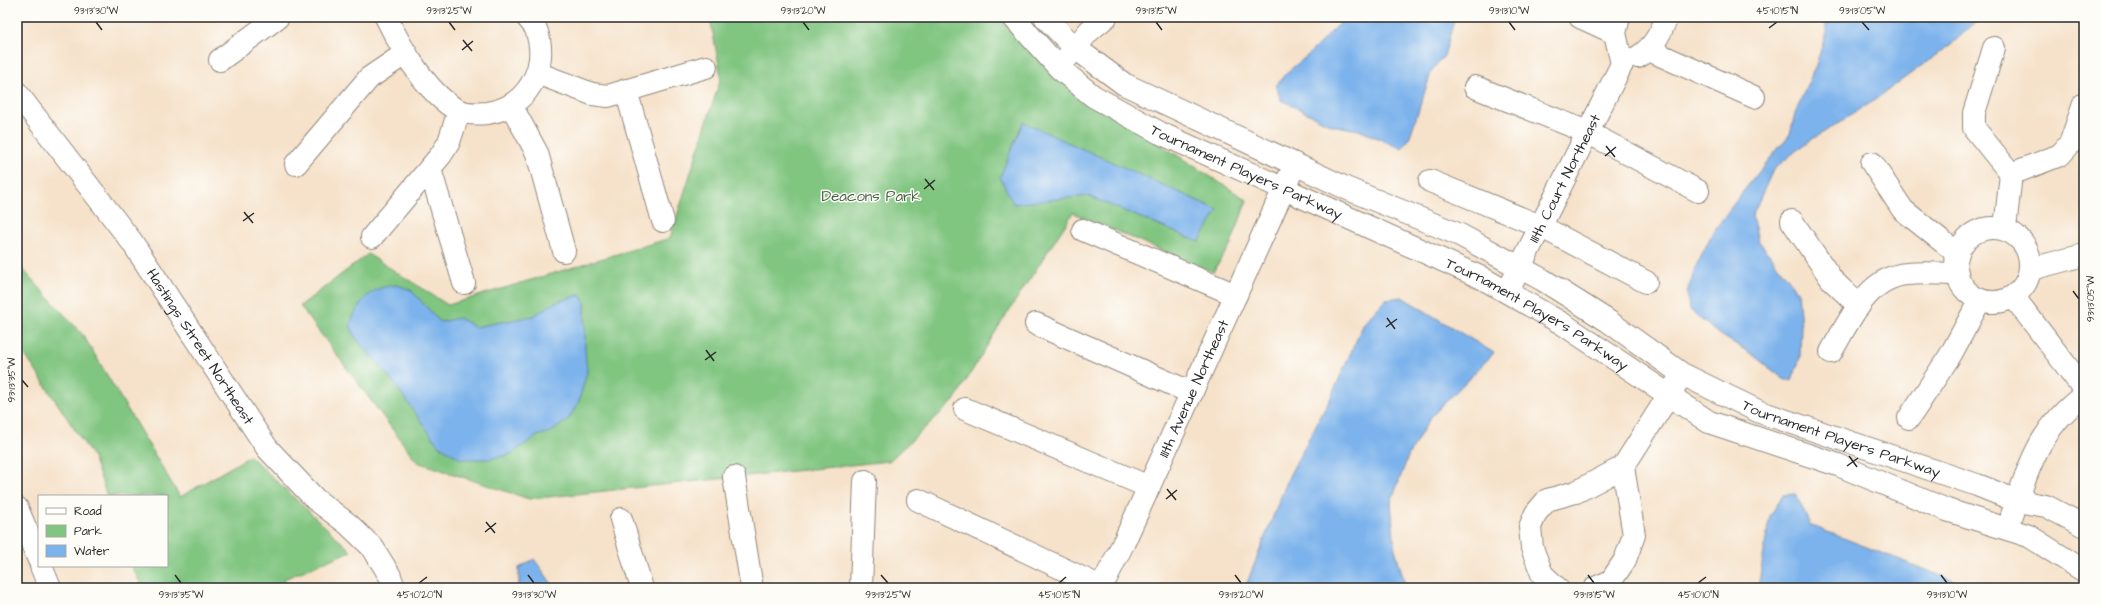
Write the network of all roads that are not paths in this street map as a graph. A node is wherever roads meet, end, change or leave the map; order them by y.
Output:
1 (278, 17) edge
2 (386, 17) edge
3 (527, 17) edge
4 (1013, 17) edge
5 (1045, 17) edge
6 (1106, 17) edge
7 (1580, 17) edge
8 (1667, 17) edge
9 (1617, 25) edge
10 (1074, 47) junction
11 (1994, 48) dead end
12 (1649, 50) junction
13 (406, 53) junction
14 (220, 60) dead end
15 (1622, 64) junction
16 (706, 68) dead end
17 (1059, 68) junction
18 (537, 73) junction
19 (1475, 87) dead end
20 (626, 90) junction
21 (17, 93) edge
22 (1754, 97) dead end
23 (2084, 104) edge
24 (511, 105) junction
25 (459, 111) junction
26 (1587, 132) junction
27 (1872, 163) dead end
28 (296, 164) dead end
29 (1295, 165) junction
30 (430, 169) junction
31 (2011, 174) junction
32 (1430, 181) dead end
33 (1285, 188) junction
34 (1698, 191) dead end
35 (663, 221) dead end
36 (1792, 221) dead end
37 (1540, 226) junction
38 (2005, 228) junction
39 (1083, 230) dead end
40 (372, 237) dead end
41 (564, 251) dead end
42 (2084, 255) edge
43 (1957, 264) junction
44 (1520, 268) junction
45 (2031, 269) junction
46 (464, 282) dead end
47 (1646, 282) dead end
48 (1508, 292) junction
49 (1236, 295) junction
50 (2013, 296) junction
51 (1980, 300) junction
52 (1859, 306) junction
53 (1036, 324) dead end
54 (1831, 352) dead end
55 (1682, 374) junction
56 (2084, 389) edge
57 (1192, 393) junction
58 (2084, 395) edge
59 (1668, 396) junction
60 (965, 409) dead end
61 (1909, 418) dead end
62 (1623, 467) junction
63 (734, 478) dead end
64 (865, 481) dead end
65 (1149, 487) junction
66 (918, 500) dead end
67 (2017, 502) junction
68 (17, 508) edge
69 (621, 519) dead end
70 (2084, 526) edge
71 (2007, 529) junction
72 (38, 558) edge
73 (41, 567) edge
74 (2084, 570) edge
75 (50, 588) edge
76 (394, 588) edge
77 (642, 588) edge
78 (752, 588) edge
79 (862, 588) edge
80 (1101, 588) edge
81 (1557, 588) edge
82 (1595, 588) edge

1 - 14 street
2 - 13 street
3 - 18 street
4 - 17 street, Tournament Players Parkway
5 - 10 street, Tournament Players Parkway
6 - 10 street
7 - 9 street
8 - 12 street
9 - 15 street
10 - 17 street
10 - 29 street, Tournament Players Parkway
11 - 31 street
12 - 15 street
12 - 22 street
13 - 25 street
13 - 28 street
15 - 26 street, 111th Court Northeast
16 - 20 street
17 - 33 street, Tournament Players Parkway
18 - 20 street
18 - 24 street
19 - 26 street
20 - 35 street
21 - 76 street, Hastings Street Northeast
23 - 31 street
24 - 25 street
24 - 41 street
25 - 30 street
26 - 34 street
26 - 37 street, 111th Court Northeast
27 - 43 street
29 - 33 street, 111th Avenue Northeast
29 - 44 street, Tournament Players Parkway
30 - 40 street
30 - 46 street
31 - 38 street
32 - 37 street
33 - 48 street, Tournament Players Parkway
33 - 49 street, 111th Avenue Northeast
36 - 52 street
37 - 44 street, 111th Court Northeast
37 - 47 street
38 - 43 street
38 - 45 street
39 - 49 street
42 - 45 street
43 - 51 street
43 - 52 street
44 - 48 street, 111th Court Northeast
44 - 55 street, Tournament Players Parkway
45 - 50 street
48 - 59 street, Tournament Players Parkway
49 - 57 street, 111th Avenue Northeast
50 - 51 street
50 - 56 street
51 - 61 street
52 - 54 street
53 - 57 street
55 - 59 street
55 - 67 street, Tournament Players Parkway
57 - 65 street, 111th Avenue Northeast
58 - 67 street
59 - 62 street
59 - 71 street, Tournament Players Parkway
60 - 65 street
62 - 81 street
62 - 82 street
63 - 78 street
64 - 79 street
65 - 80 street, 111th Avenue Northeast
66 - 80 street
67 - 70 street, Tournament Players Parkway
67 - 71 street
68 - 72 street
69 - 77 street
71 - 74 street, Tournament Players Parkway
73 - 75 street

